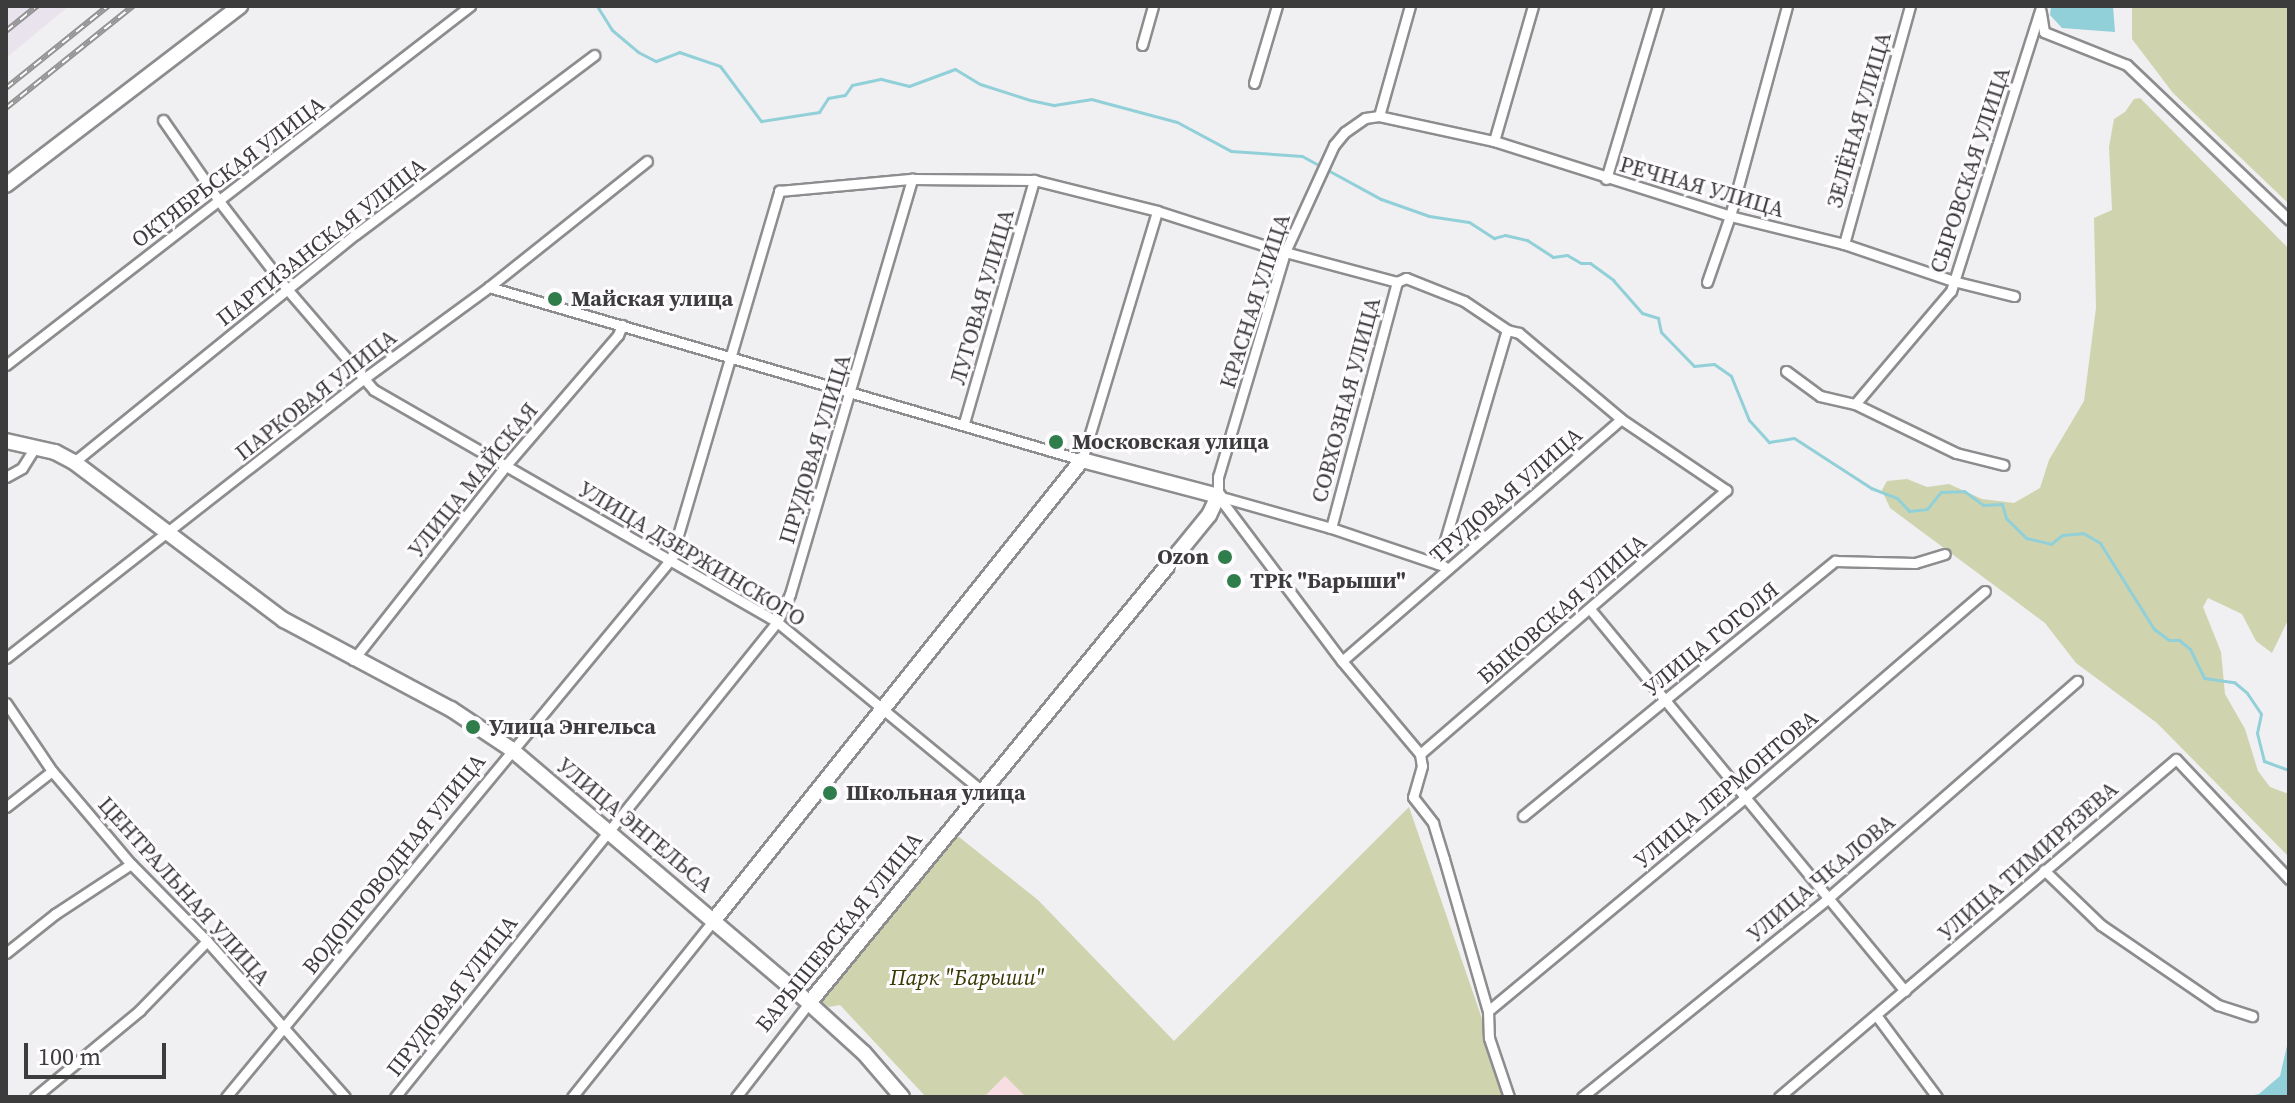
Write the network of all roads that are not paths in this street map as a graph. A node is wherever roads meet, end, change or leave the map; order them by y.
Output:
1 (240, 6) edge
2 (470, 6) edge
3 (1153, 6) edge
4 (1277, 6) edge
5 (1410, 6) edge
6 (1533, 6) edge
7 (1658, 6) edge
8 (1787, 6) edge
9 (1910, 6) edge
10 (2040, 8) edge
11 (1142, 45) dead end
12 (594, 55) dead end
13 (1254, 83) dead end
14 (1379, 116) junction
15 (163, 120) dead end
16 (1494, 141) junction
17 (647, 161) dead end
18 (912, 179) junction
19 (1606, 179) junction
20 (1034, 180) junction
21 (6, 185) edge
22 (219, 201) junction
23 (1157, 211) junction
24 (1730, 216) junction
25 (2289, 220) edge
26 (1844, 244) junction
27 (1285, 252) junction
28 (1953, 281) junction
29 (1397, 282) junction
30 (1707, 282) dead end
31 (489, 287) junction
32 (287, 289) junction
33 (2014, 296) dead end
34 (622, 325) junction
35 (1507, 330) junction
36 (731, 356) junction
37 (6, 365) edge
38 (1786, 371) dead end
39 (362, 380) junction
40 (851, 392) junction
41 (1855, 404) junction
42 (1621, 419) junction
43 (964, 423) junction
44 (6, 441) edge
45 (35, 447) junction
46 (1082, 460) junction
47 (74, 462) junction
48 (507, 464) junction
49 (2004, 465) dead end
50 (6, 477) edge
51 (1218, 496) junction
52 (1331, 528) junction
53 (168, 534) junction
54 (1945, 554) dead end
55 (671, 559) junction
56 (1444, 566) junction
57 (1985, 591) dead end
58 (1590, 609) junction
59 (777, 622) junction
60 (6, 658) edge
61 (353, 660) junction
62 (1342, 661) junction
63 (2077, 681) dead end
64 (1666, 699) junction
65 (6, 703) edge
66 (885, 709) junction
67 (511, 749) junction
68 (1420, 754) junction
69 (52, 771) junction
70 (982, 791) junction
71 (1743, 799) junction
72 (6, 807) edge
73 (1523, 816) dead end
74 (606, 831) junction
75 (131, 864) junction
76 (2044, 870) junction
77 (2289, 879) edge
78 (1827, 899) junction
79 (714, 920) junction
80 (207, 941) junction
81 (6, 953) edge
82 (1905, 991) junction
83 (809, 1003) junction
84 (1488, 1011) junction
85 (1876, 1015) junction
86 (2252, 1016) dead end
87 (285, 1028) junction
88 (35, 1097) edge
89 (226, 1097) edge
90 (345, 1097) edge
91 (395, 1097) edge
92 (572, 1097) edge
93 (736, 1097) edge
94 (902, 1097) edge
95 (1509, 1097) edge
96 (1582, 1097) edge
97 (1779, 1097) edge
98 (1937, 1097) edge

1 - 21 street
2 - 22 street, ОКТЯБРЬСКАЯ УЛИЦА
3 - 11 street
4 - 13 street
5 - 14 street
6 - 16 street
7 - 19 street
8 - 24 street
9 - 26 street, ЗЕЛЁНАЯ УЛИЦА
10 - 25 street
10 - 28 street, СЫРОВСКАЯ УЛИЦА
12 - 32 street, ПАРТИЗАНСКАЯ УЛИЦА
14 - 16 street, РЕЧНАЯ УЛИЦА
14 - 27 street, КРАСНАЯ УЛИЦА
15 - 22 street
16 - 19 street, РЕЧНАЯ УЛИЦА
17 - 31 street, ПАРКОВАЯ УЛИЦА
18 - 20 street
18 - 36 street, ВОДОПРОВОДНАЯ УЛИЦА
18 - 40 street, ПРУДОВАЯ УЛИЦА
19 - 24 street, РЕЧНАЯ УЛИЦА
20 - 23 street
20 - 43 street, ЛУГОВАЯ УЛИЦА
22 - 32 street
22 - 37 street, ОКТЯБРЬСКАЯ УЛИЦА
23 - 27 street
23 - 46 street
24 - 26 street, РЕЧНАЯ УЛИЦА
24 - 30 street
26 - 28 street, РЕЧНАЯ УЛИЦА
27 - 29 street
27 - 51 street, КРАСНАЯ УЛИЦА
28 - 33 street, РЕЧНАЯ УЛИЦА
28 - 41 street, СЫРОВСКАЯ УЛИЦА
29 - 35 street
29 - 52 street, СОВХОЗНАЯ УЛИЦА
31 - 34 street
31 - 39 street, ПАРКОВАЯ УЛИЦА
32 - 39 street
32 - 47 street, ПАРТИЗАНСКАЯ УЛИЦА
34 - 36 street
34 - 48 street, УЛИЦА МАЙСКАЯ
35 - 42 street
35 - 56 street
36 - 40 street
36 - 55 street, ВОДОПРОВОДНАЯ УЛИЦА
38 - 41 street
39 - 48 street, УЛИЦА ДЗЕРЖИНСКОГО
39 - 53 street, ПАРКОВАЯ УЛИЦА
40 - 43 street
40 - 59 street, ПРУДОВАЯ УЛИЦА
41 - 49 street
42 - 56 street, ТРУДОВАЯ УЛИЦА
42 - 58 street, БЫКОВСКАЯ УЛИЦА
43 - 46 street
44 - 45 street, УЛИЦА ЭНГЕЛЬСА
45 - 47 street, УЛИЦА ЭНГЕЛЬСА
45 - 50 street
46 - 51 street
46 - 66 street
47 - 53 street, УЛИЦА ЭНГЕЛЬСА
48 - 55 street, УЛИЦА ДЗЕРЖИНСКОГО
48 - 61 street, УЛИЦА МАЙСКАЯ
51 - 52 street
51 - 62 street
51 - 70 street, БАРЫШЕВСКАЯ УЛИЦА
52 - 56 street
53 - 60 street, ПАРКОВАЯ УЛИЦА
53 - 61 street, УЛИЦА ЭНГЕЛЬСА
54 - 64 street, УЛИЦА ГОГОЛЯ
55 - 59 street, УЛИЦА ДЗЕРЖИНСКОГО
55 - 67 street, ВОДОПРОВОДНАЯ УЛИЦА
56 - 62 street, ТРУДОВАЯ УЛИЦА
57 - 71 street, УЛИЦА ЛЕРМОНТОВА
58 - 64 street
58 - 68 street, БЫКОВСКАЯ УЛИЦА
59 - 66 street, УЛИЦА ДЗЕРЖИНСКОГО
59 - 74 street, ПРУДОВАЯ УЛИЦА
61 - 67 street, УЛИЦА ЭНГЕЛЬСА
62 - 68 street
63 - 78 street, УЛИЦА ЧКАЛОВА
64 - 71 street
64 - 73 street, УЛИЦА ГОГОЛЯ
65 - 69 street, ЦЕНТРАЛЬНАЯ УЛИЦА
66 - 70 street, УЛИЦА ДЗЕРЖИНСКОГО
66 - 79 street
67 - 74 street, УЛИЦА ЭНГЕЛЬСА
67 - 87 street, ВОДОПРОВОДНАЯ УЛИЦА
68 - 84 street
69 - 72 street
69 - 75 street, ЦЕНТРАЛЬНАЯ УЛИЦА
70 - 83 street, БАРЫШЕВСКАЯ УЛИЦА
71 - 78 street
71 - 84 street, УЛИЦА ЛЕРМОНТОВА
74 - 79 street, УЛИЦА ЭНГЕЛЬСА
74 - 91 street, ПРУДОВАЯ УЛИЦА
75 - 80 street, ЦЕНТРАЛЬНАЯ УЛИЦА
75 - 81 street
76 - 77 street, УЛИЦА ТИМИРЯЗЕВА
76 - 82 street, УЛИЦА ТИМИРЯЗЕВА
76 - 86 street
78 - 82 street
78 - 96 street, УЛИЦА ЧКАЛОВА
79 - 83 street, УЛИЦА ЭНГЕЛЬСА
79 - 92 street
80 - 87 street, ЦЕНТРАЛЬНАЯ УЛИЦА
80 - 88 street
82 - 85 street, УЛИЦА ТИМИРЯЗЕВА
83 - 93 street, БАРЫШЕВСКАЯ УЛИЦА
83 - 94 street, УЛИЦА ЭНГЕЛЬСА
84 - 95 street
85 - 97 street, УЛИЦА ТИМИРЯЗЕВА
85 - 98 street
87 - 89 street, ВОДОПРОВОДНАЯ УЛИЦА
87 - 90 street, ЦЕНТРАЛЬНАЯ УЛИЦА

